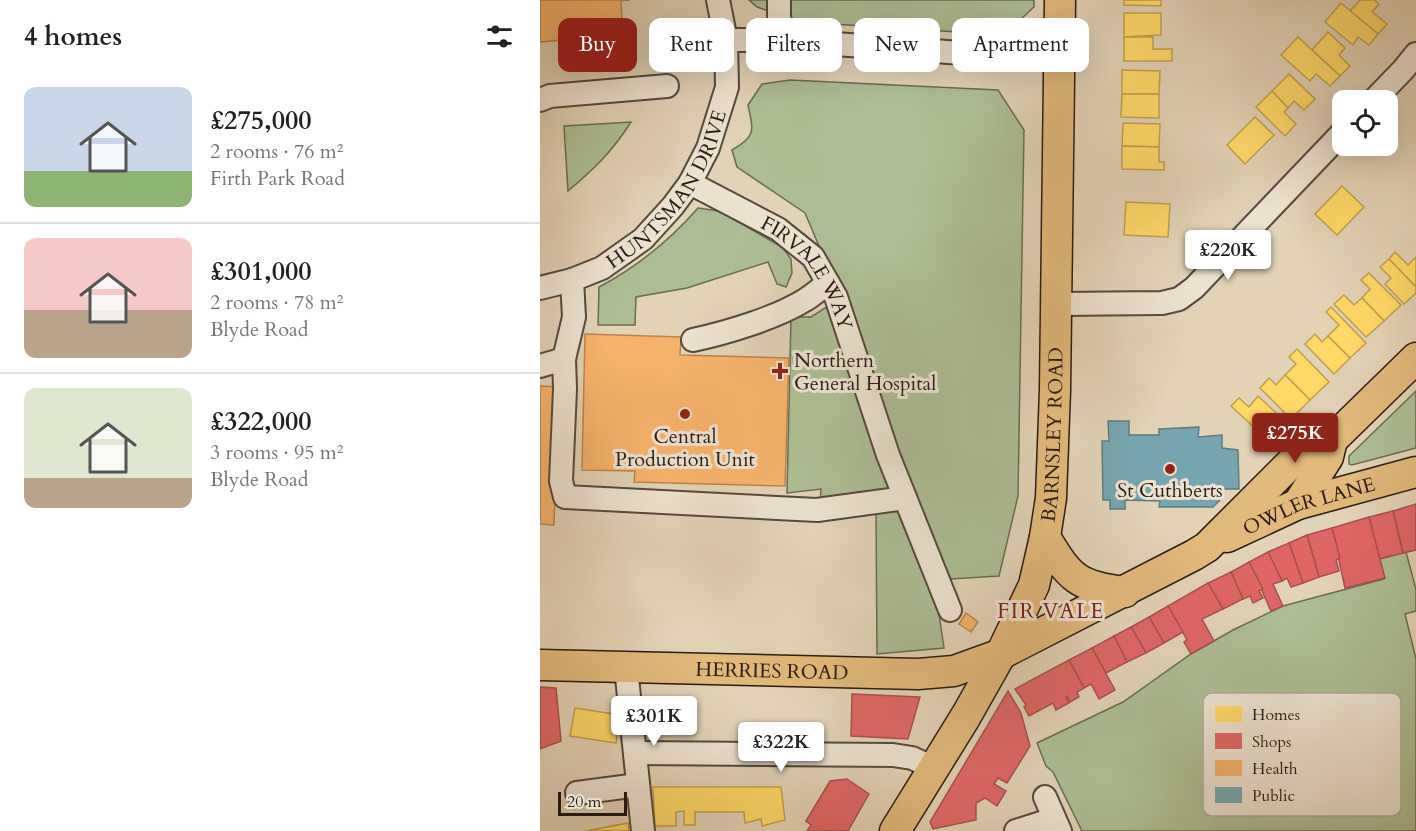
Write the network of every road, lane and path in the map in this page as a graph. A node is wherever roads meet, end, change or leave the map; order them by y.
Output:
1 (718, 0) edge
2 (779, 0) edge
3 (1060, 0) edge
4 (722, 18) edge
5 (780, 18) edge
6 (1060, 18) edge
7 (842, 45) edge
8 (952, 53) edge
9 (1416, 54) edge
10 (727, 72) edge
11 (1060, 72) edge
12 (667, 86) dead end
13 (1384, 90) edge
14 (540, 100) edge
15 (1332, 143) edge
16 (690, 183) junction
17 (572, 280) junction
18 (828, 283) junction
19 (540, 288) edge
20 (1058, 303) junction
21 (693, 340) dead end
22 (1416, 358) edge
23 (564, 359) junction
24 (540, 366) edge
25 (1332, 440) junction
26 (1416, 472) edge
27 (905, 498) junction
28 (1298, 504) junction
29 (1045, 537) junction
30 (1207, 547) junction
31 (1125, 592) junction
32 (950, 610) dead end
33 (1001, 654) junction
34 (540, 665) edge
35 (626, 668) junction
36 (635, 753) junction
37 (934, 768) junction
38 (638, 785) junction
39 (577, 793) dead end
40 (1045, 797) dead end
41 (1057, 825) edge
42 (644, 831) edge
43 (895, 831) edge
44 (1016, 831) edge

1 - 4 street, HUNTSMAN DRIVE
2 - 5 street
3 - 6 main road, BARNSLEY ROAD
7 - 8 street
9 - 13 street
10 - 16 street, HUNTSMAN DRIVE
11 - 20 main road, BARNSLEY ROAD
12 - 14 street
15 - 20 street
16 - 17 street, HUNTSMAN DRIVE
16 - 18 street, FIRVALE WAY
17 - 19 street, HUNTSMAN DRIVE
17 - 23 street
18 - 21 street
18 - 27 street, FIRVALE WAY
20 - 29 main road, BARNSLEY ROAD
22 - 25 main road
23 - 24 street
23 - 27 street
25 - 28 main road
25 - 30 main road
26 - 28 main road, OWLER LANE
27 - 32 street, FIRVALE WAY
28 - 30 main road, OWLER LANE
29 - 31 main road
29 - 33 main road, BARNSLEY ROAD
30 - 31 main road, HERRIES ROAD
31 - 33 main road, HERRIES ROAD
33 - 35 main road, HERRIES ROAD
33 - 37 main road, BARNSLEY ROAD
34 - 35 main road, HERRIES ROAD
35 - 36 street
36 - 37 street
36 - 38 street
37 - 43 main road, BARNSLEY ROAD
38 - 39 street
38 - 42 street
40 - 41 street
41 - 44 street

